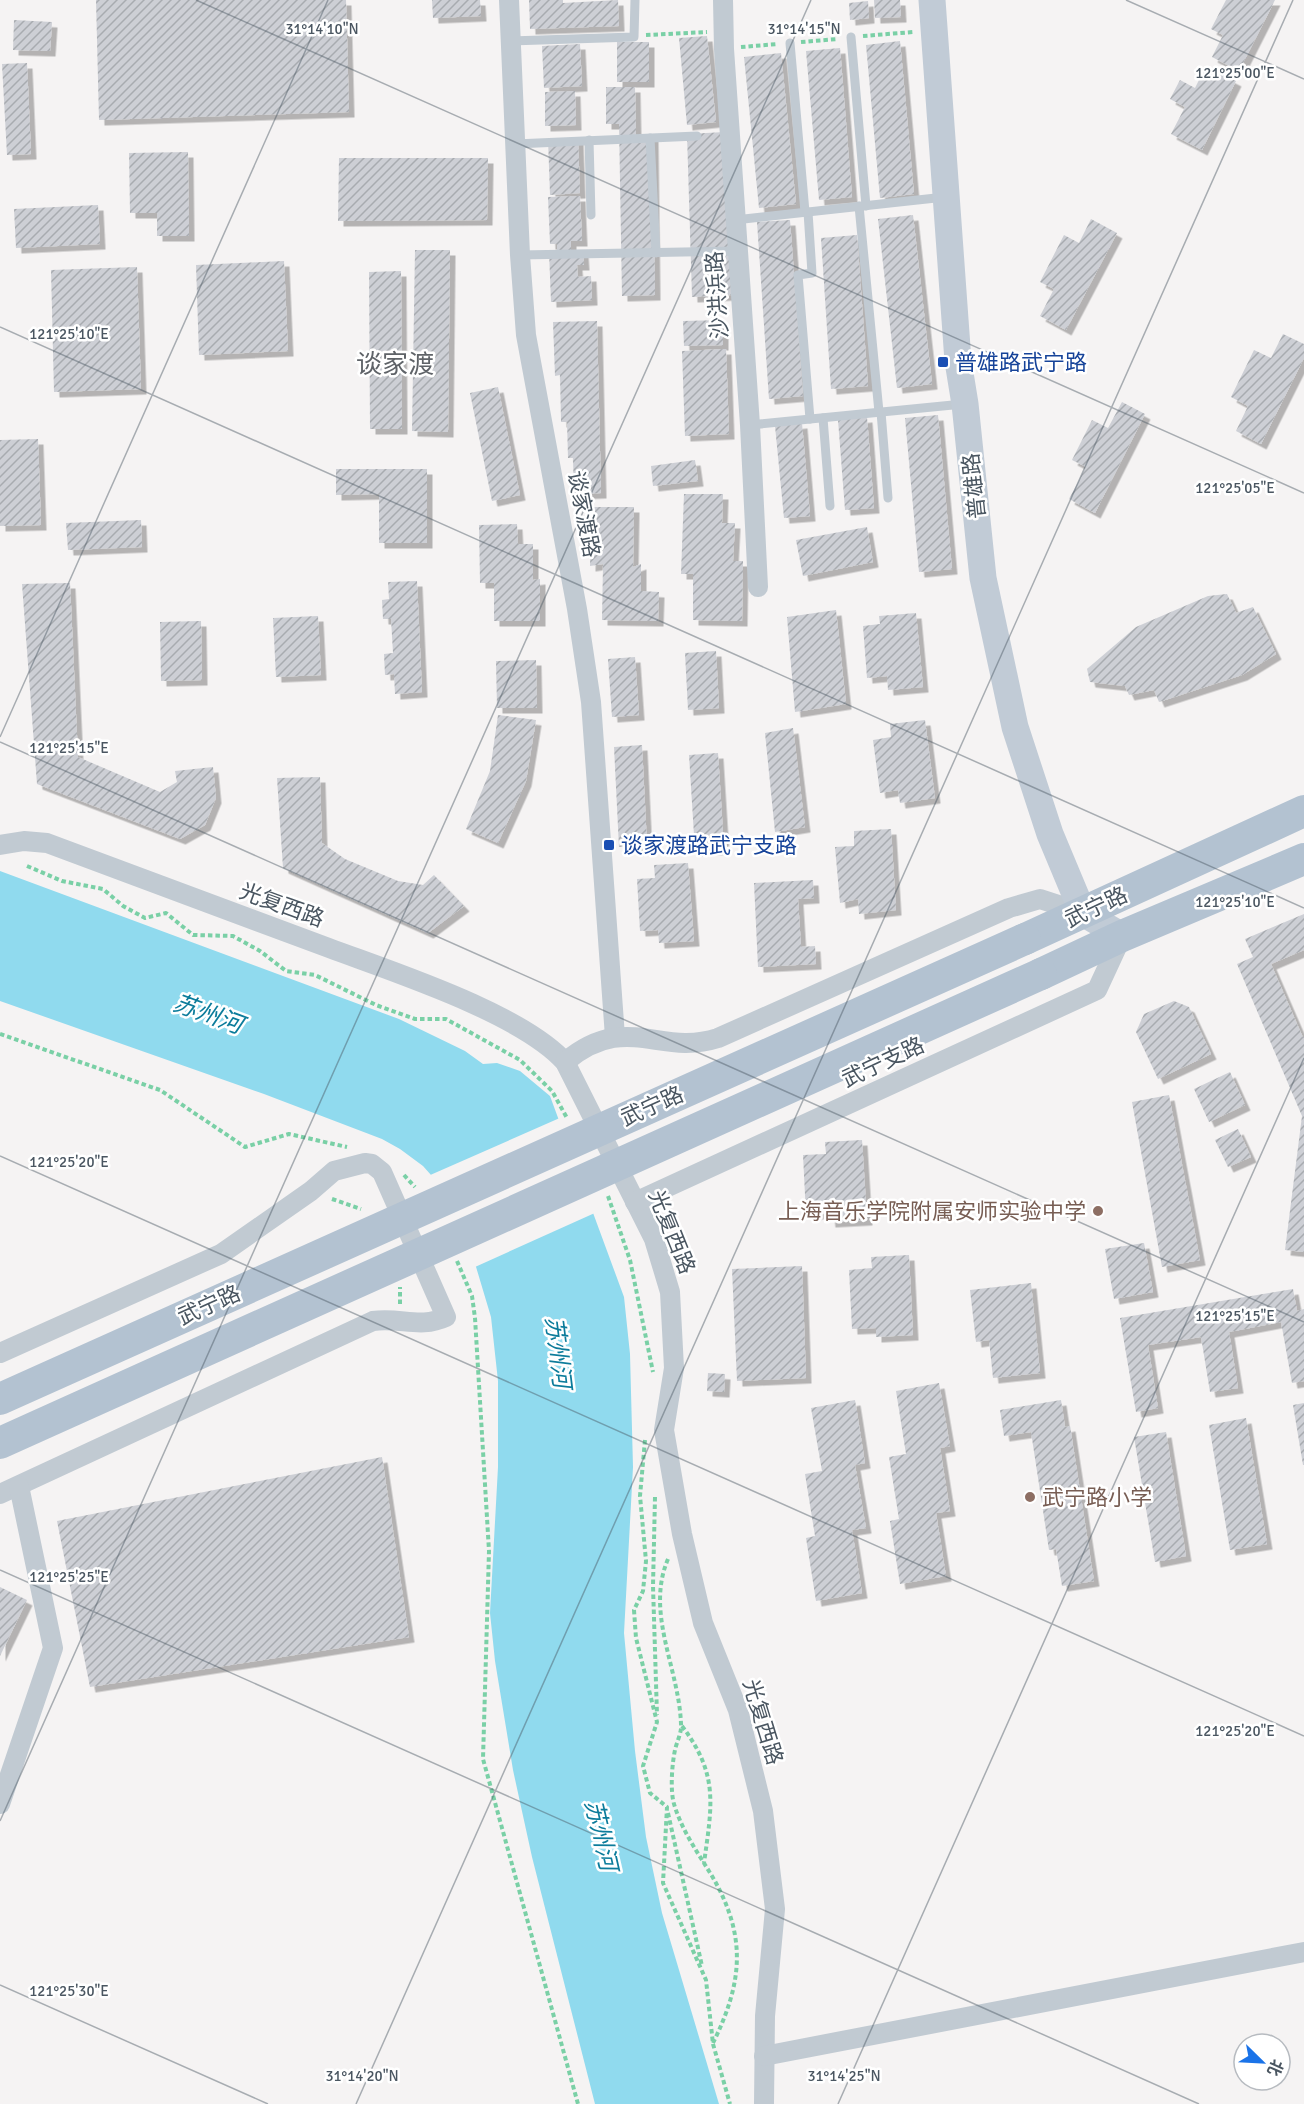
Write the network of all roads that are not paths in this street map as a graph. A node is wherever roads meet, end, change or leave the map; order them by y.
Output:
1 (509, 0) edge
2 (635, 0) edge
3 (723, 0) edge
4 (932, 0) edge
5 (850, 38) road end
6 (510, 41) junction
7 (790, 43) road end
8 (697, 136) dead end
9 (650, 138) junction
10 (589, 140) junction
11 (515, 144) junction
12 (947, 196) junction
13 (863, 206) junction
14 (807, 212) junction
15 (591, 215) dead end
16 (735, 220) junction
17 (738, 251) junction
18 (656, 253) junction
19 (520, 255) junction
20 (965, 404) junction
21 (880, 412) junction
22 (823, 417) junction
23 (810, 419) junction
24 (750, 424) junction
25 (888, 498) dead end
26 (830, 506) dead end
27 (758, 587) dead end
28 (1304, 811) edge
29 (0, 845) edge
30 (1304, 859) edge
31 (1083, 913) junction
32 (1122, 936) junction
33 (615, 1037) junction
34 (565, 1062) junction
35 (635, 1202) junction
36 (0, 1353) edge
37 (0, 1399) edge
38 (0, 1443) edge
39 (19, 1486) junction
40 (0, 1494) edge
41 (0, 1804) edge
42 (1304, 1952) edge
43 (764, 2056) junction
44 (764, 2104) edge

1 - 6 street, 谈家渡路
2 - 6 lane
3 - 16 street, 沙洪浜路
4 - 12 main road, 普雄路
5 - 13 lane
6 - 11 street, 谈家渡路
7 - 14 lane
8 - 9 lane
9 - 10 lane
9 - 18 lane
10 - 11 lane
10 - 15 lane
11 - 19 street, 谈家渡路
12 - 13 lane
12 - 20 main road, 普雄路
13 - 14 lane
13 - 21 lane
14 - 16 lane
14 - 23 lane
16 - 17 street, 沙洪浜路
17 - 18 lane
17 - 24 street, 沙洪浜路
18 - 19 lane
19 - 33 street, 谈家渡路
20 - 21 lane
20 - 31 main road, 普雄路
21 - 22 lane
21 - 25 lane
22 - 23 lane
22 - 26 lane
23 - 24 lane
24 - 27 street, 沙洪浜路
28 - 31 main road, 武宁路
29 - 34 street, 光复西路
30 - 32 main road, 武宁路
31 - 32 main road
31 - 33 street
31 - 37 main road, 武宁路, bridge
32 - 35 street, 武宁支路
32 - 38 main road, 武宁路, bridge
33 - 34 street
34 - 35 street, 光复西路
35 - 43 street, 光复西路
36 - 39 street
39 - 40 street
39 - 41 street
42 - 43 street
43 - 44 street, 光复西路

